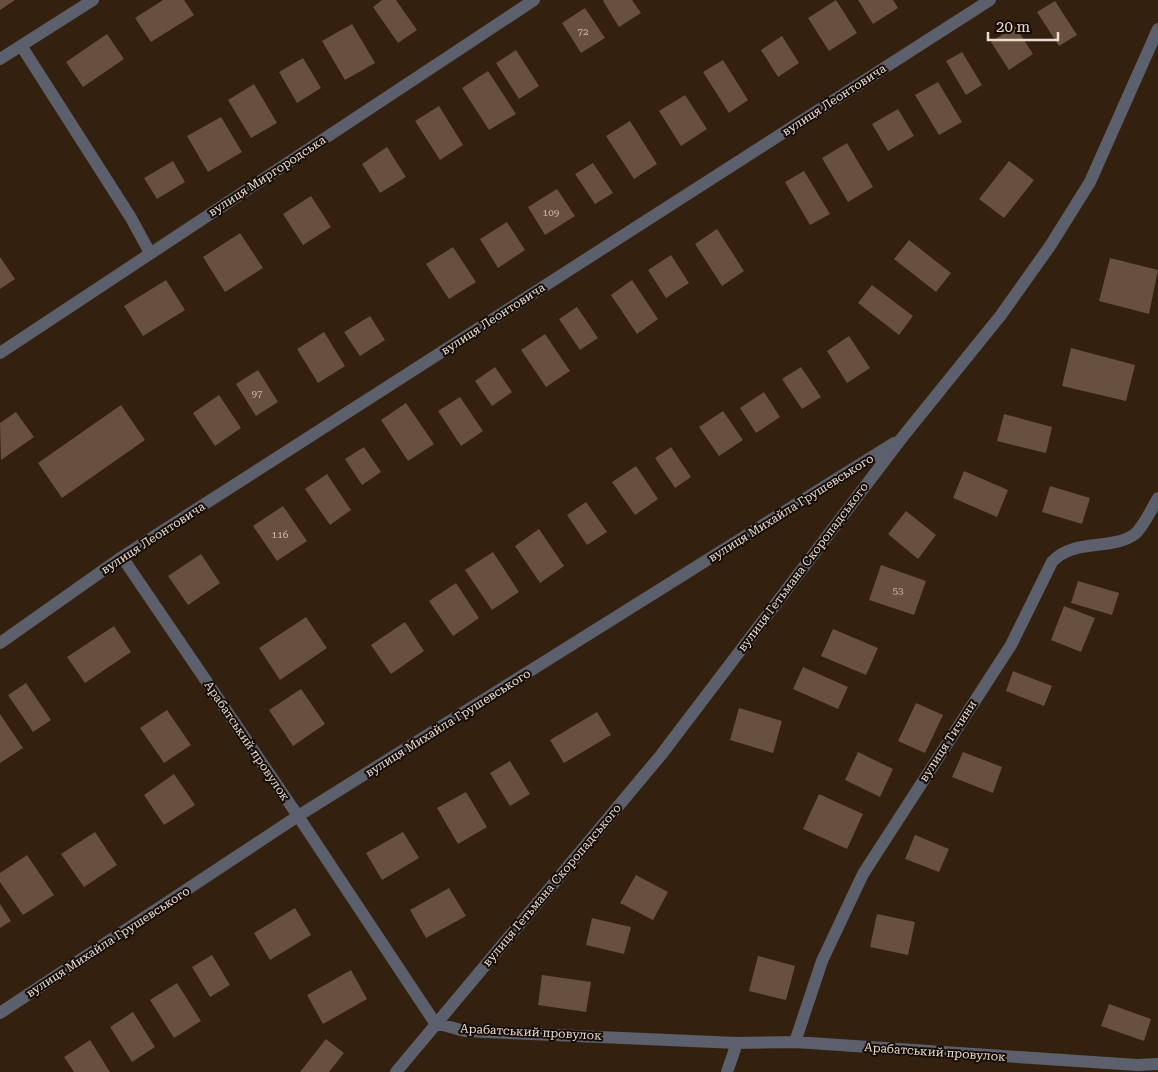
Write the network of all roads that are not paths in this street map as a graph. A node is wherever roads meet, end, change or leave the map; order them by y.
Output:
1 (93, 0) edge
2 (534, 0) edge
3 (990, 0) edge
4 (1158, 29) edge
5 (22, 47) junction
6 (0, 59) edge
7 (150, 253) junction
8 (0, 353) edge
9 (901, 439) junction
10 (1158, 498) edge
11 (122, 557) junction
12 (0, 643) edge
13 (298, 816) junction
14 (0, 1013) edge
15 (435, 1023) junction
16 (795, 1042) junction
17 (737, 1043) junction
18 (1158, 1064) edge
19 (396, 1072) edge
20 (727, 1072) edge

1 - 5 street
2 - 7 street, вулиця Миргородська
3 - 11 street, вулиця Леонтовича
4 - 9 street, вулиця Гетьмана Скоропадського
5 - 6 street
5 - 7 street
7 - 8 street, вулиця Миргородська
9 - 13 street, вулиця Михайла Грушевського
9 - 15 street, вулиця Гетьмана Скоропадського
10 - 16 street, вулиця Тичини
11 - 12 street, вулиця Леонтовича
11 - 13 street, Арабатський провулок
13 - 14 street, вулиця Михайла Грушевського
13 - 15 street, Арабатський провулок
15 - 17 street, Арабатський провулок
15 - 19 street, вулиця Гетьмана Скоропадського
16 - 17 street, Арабатський провулок
16 - 18 street, Арабатський провулок
17 - 20 street

